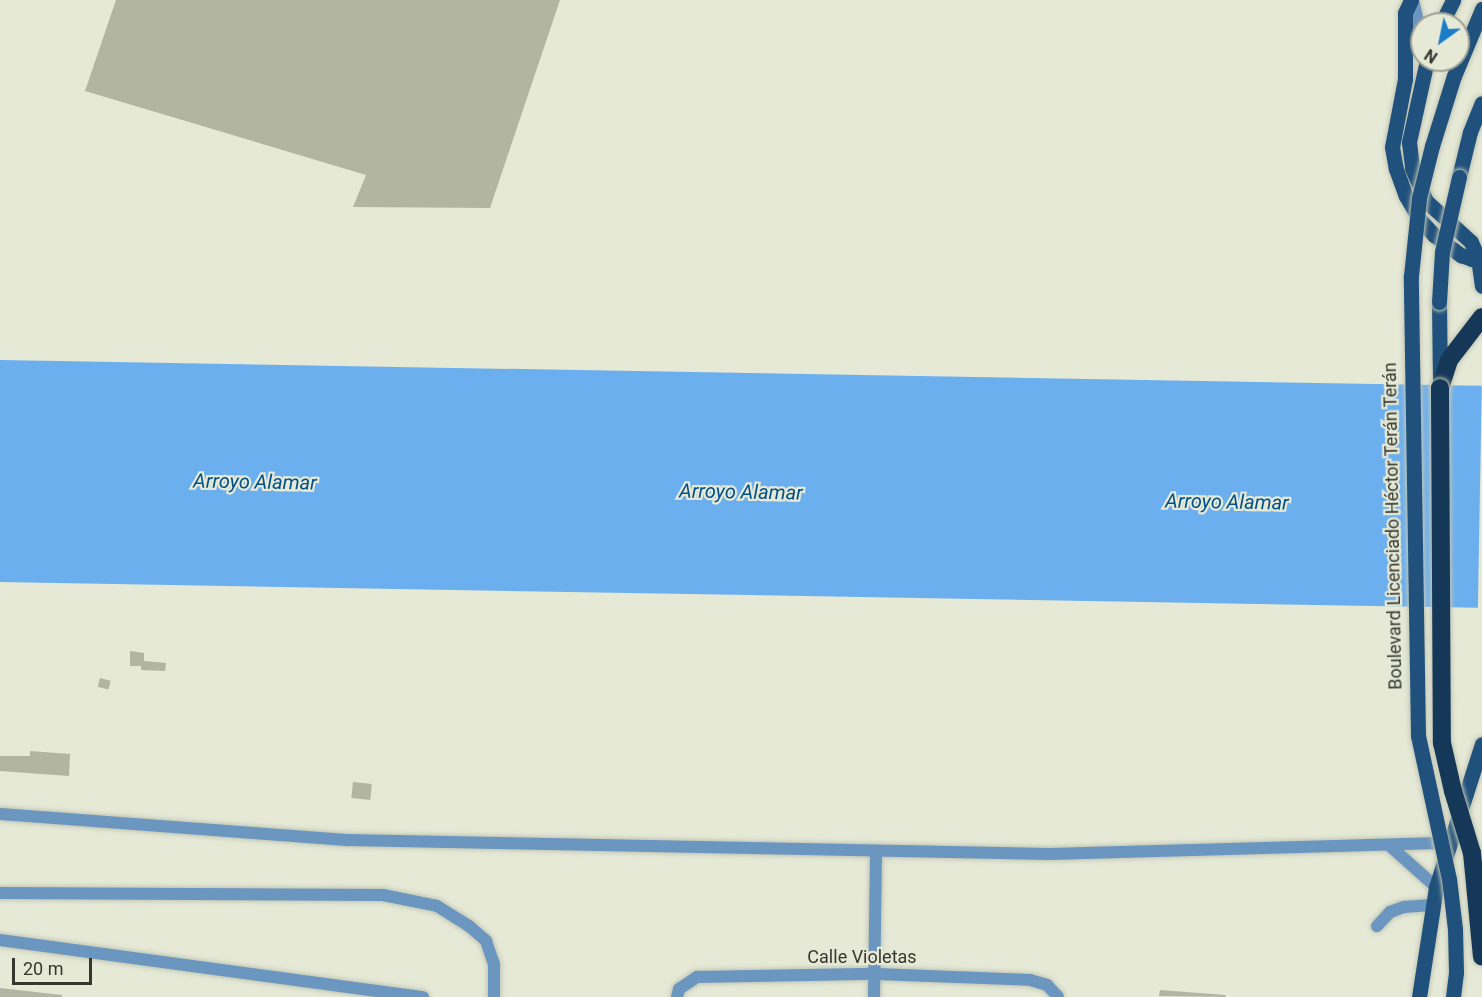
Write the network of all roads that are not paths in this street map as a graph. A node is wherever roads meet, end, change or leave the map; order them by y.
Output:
1 (1412, 0) edge
2 (1482, 9) edge
3 (1424, 72) edge
4 (1482, 103) edge
5 (1480, 256) edge
6 (1482, 286) edge
7 (1482, 317) edge
8 (1440, 388) junction
9 (1482, 744) edge
10 (0, 814) edge
11 (1450, 843) junction
12 (1390, 846) junction
13 (876, 851) junction
14 (1436, 887) junction
15 (0, 893) edge
16 (1435, 905) junction
17 (1377, 926) dead end
18 (0, 940) edge
19 (1482, 957) edge
20 (877, 974) junction
21 (678, 993) edge
22 (423, 997) edge
23 (494, 997) edge
24 (874, 997) edge
25 (1058, 997) edge
26 (1419, 997) edge
27 (1453, 997) edge

1 - 5 main road
2 - 27 main road, Boulevard Licenciado Héctor Terán Terán, bridge
3 - 5 main road
4 - 8 main road, bridge
5 - 6 main road
7 - 8 highway
8 - 19 highway, bridge
9 - 11 main road
10 - 13 street
11 - 12 street
11 - 14 main road
12 - 13 street
12 - 14 street
13 - 20 street
14 - 16 main road
15 - 23 street
16 - 17 street
16 - 26 main road
18 - 22 street
20 - 21 street, Calle Violetas
20 - 24 street
20 - 25 street, Calle Violetas

